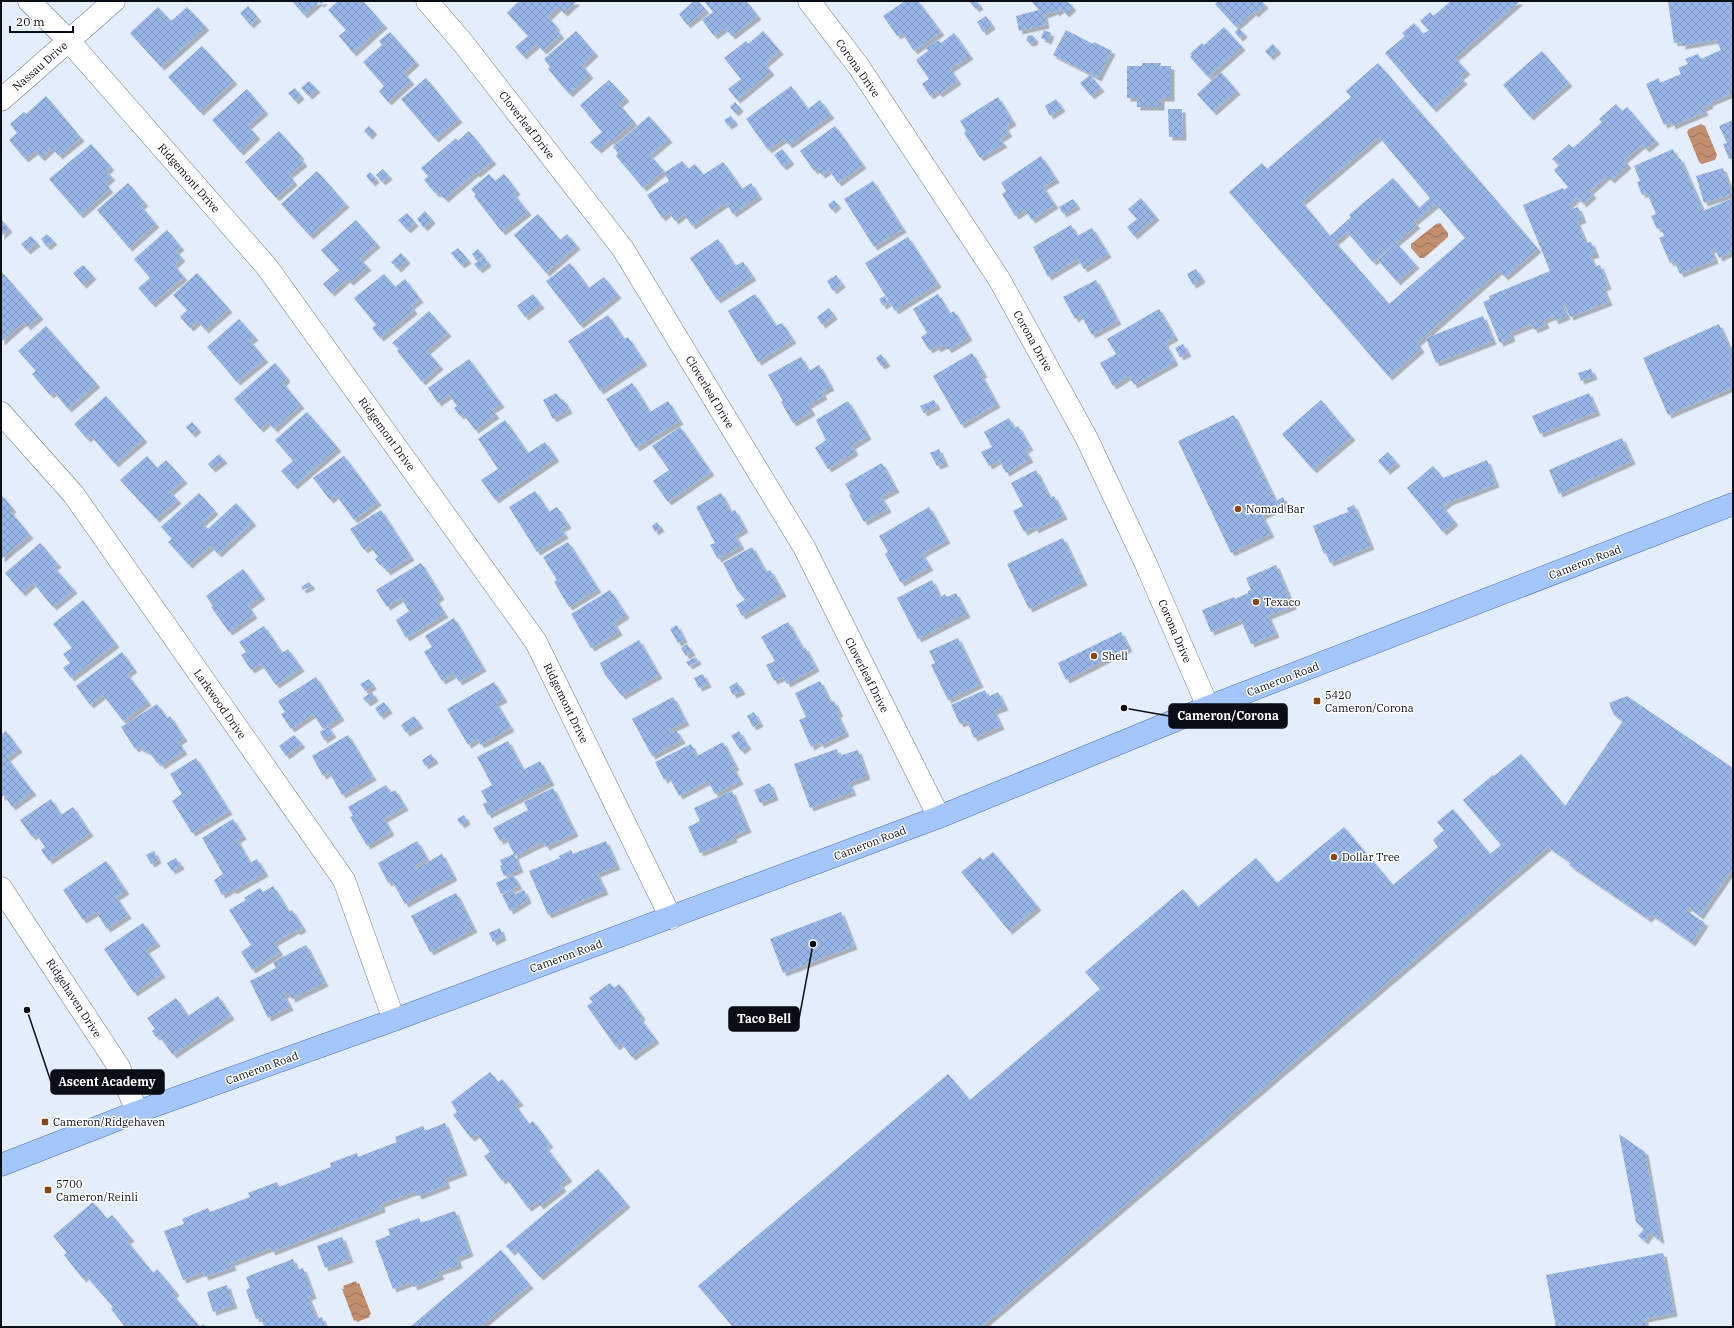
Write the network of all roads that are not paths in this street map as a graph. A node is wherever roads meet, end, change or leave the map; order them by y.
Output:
1 (29, 1) edge
2 (114, 1) edge
3 (427, 1) edge
4 (809, 1) edge
5 (68, 41) junction
6 (1, 100) edge
7 (1, 413) edge
8 (1733, 504) edge
9 (1208, 707) junction
10 (939, 817) junction
11 (1, 888) edge
12 (671, 918) junction
13 (394, 1020) junction
14 (137, 1112) junction
15 (1, 1166) edge

1 - 5 street, Ridgemont Drive
2 - 5 street, Nassau Drive
3 - 10 street, Cloverleaf Drive
4 - 9 street, Corona Drive
5 - 6 street, Nassau Drive
5 - 12 street, Ridgemont Drive
7 - 13 street, Larkwood Drive
8 - 9 main road, Cameron Road
9 - 10 main road, Cameron Road
10 - 12 main road, Cameron Road
11 - 14 street, Ridgehaven Drive
12 - 13 main road, Cameron Road
13 - 14 main road, Cameron Road
14 - 15 main road, Cameron Road

